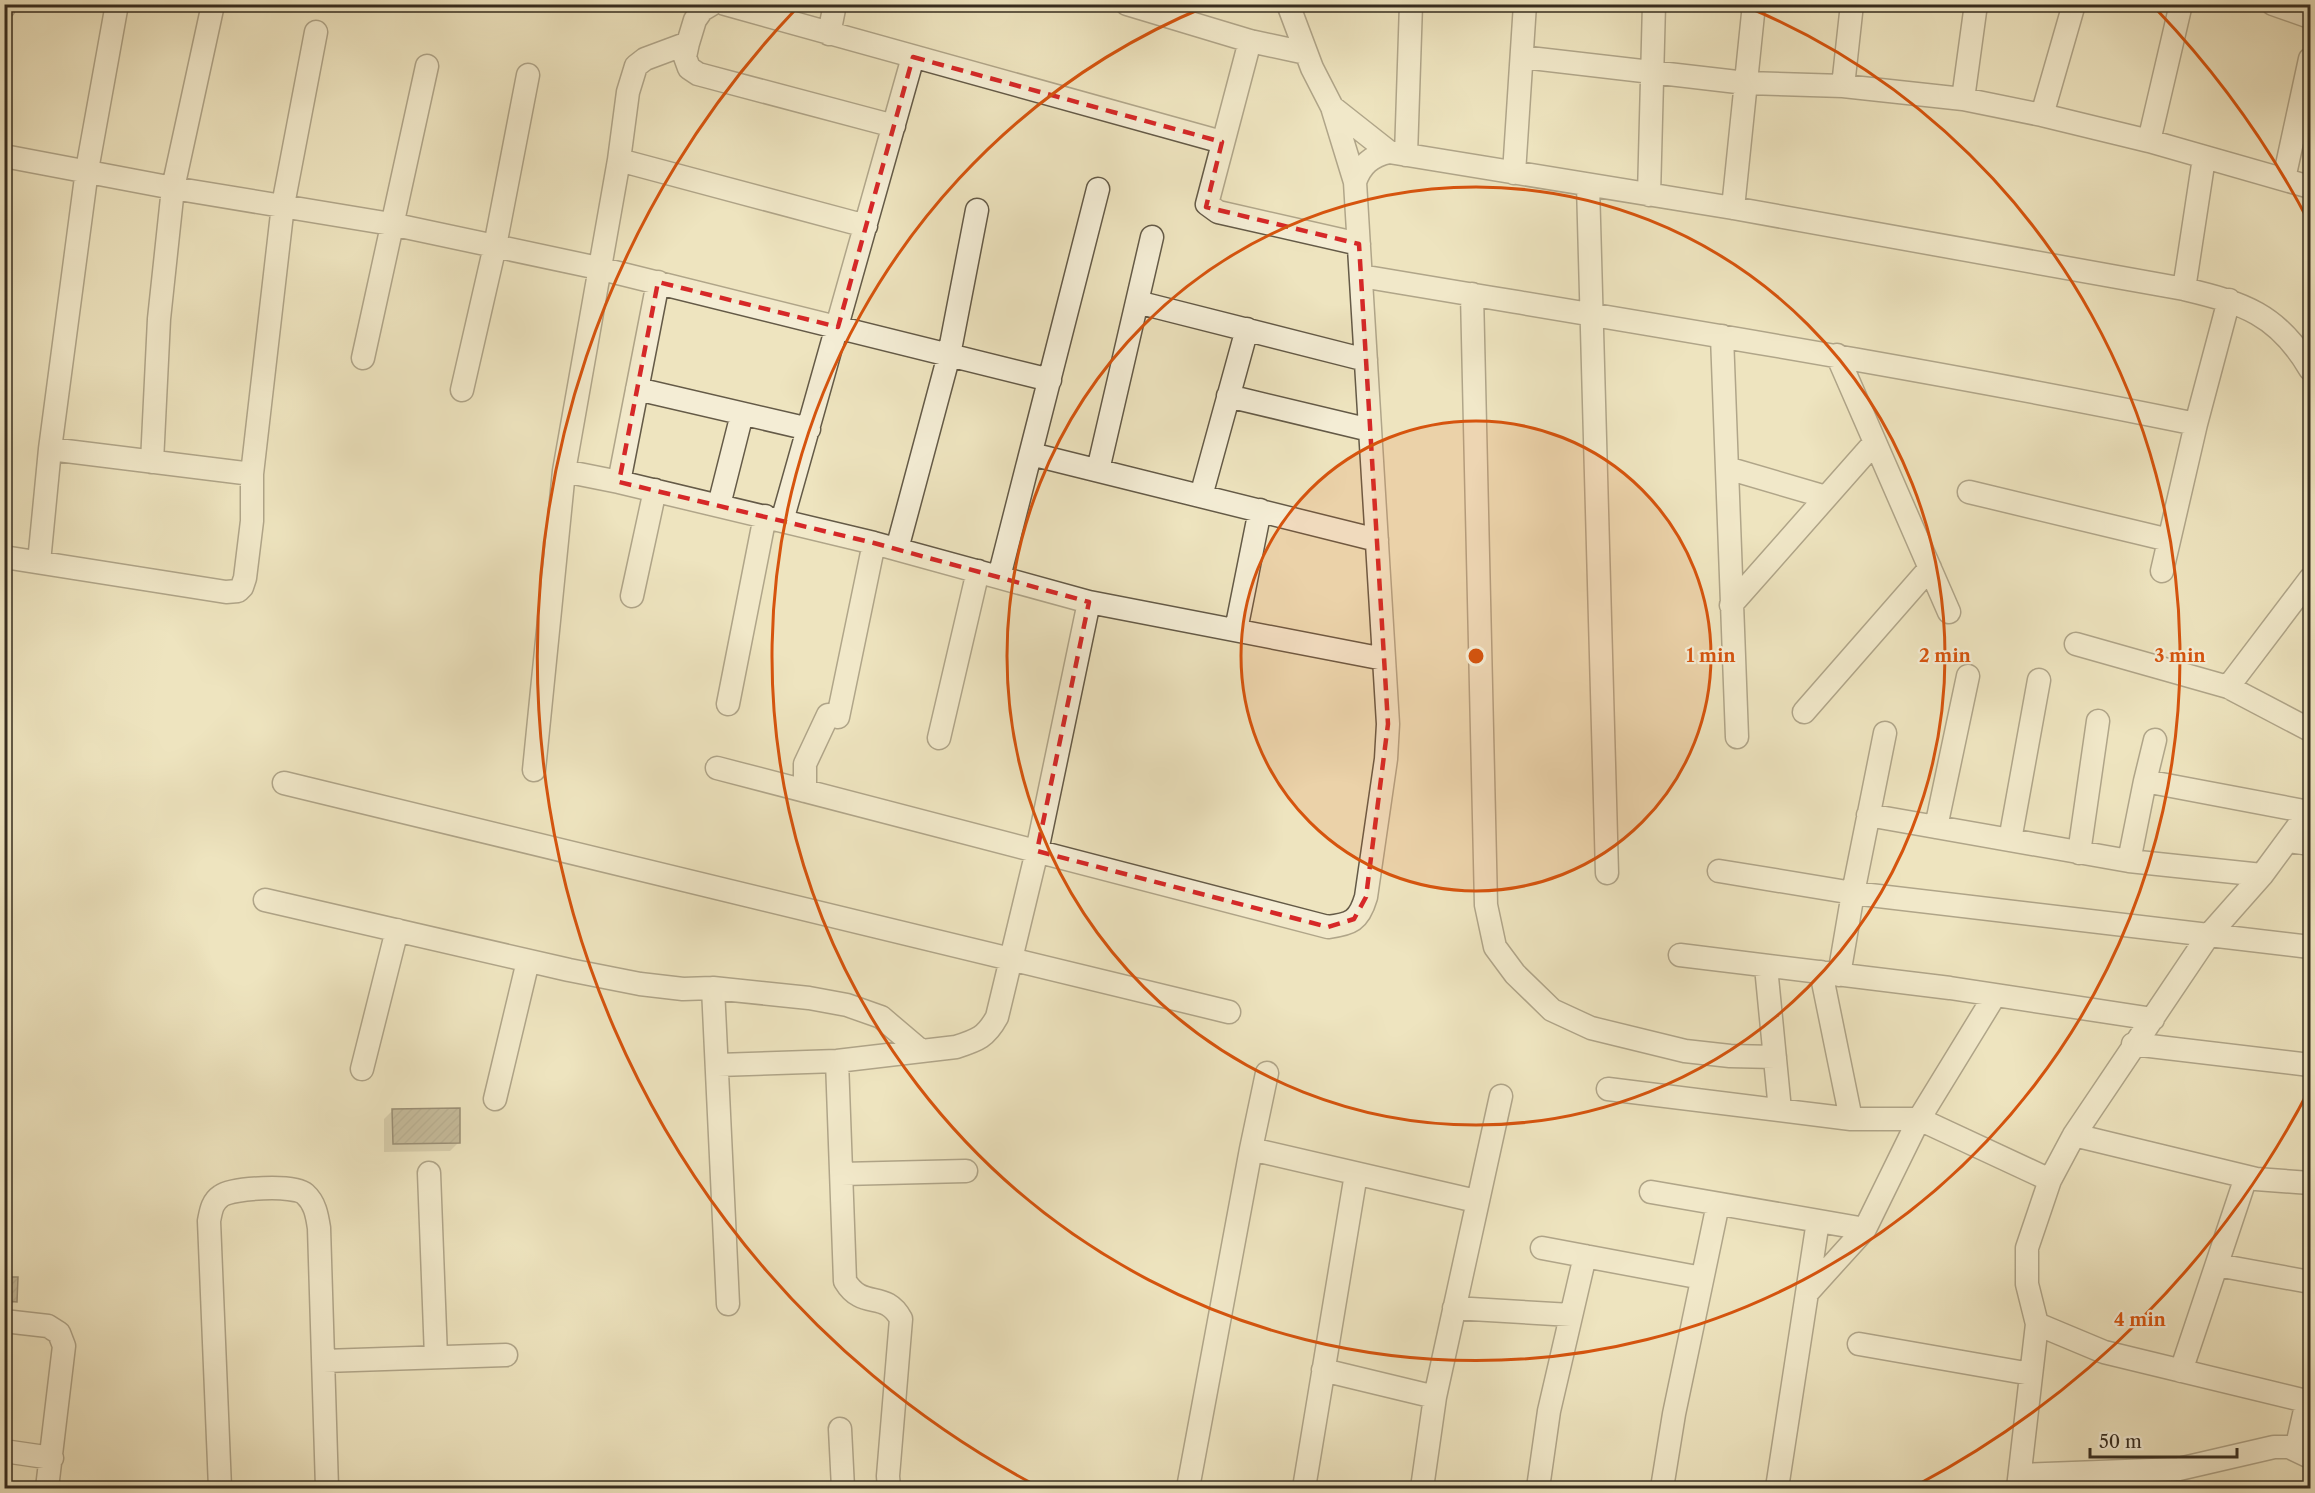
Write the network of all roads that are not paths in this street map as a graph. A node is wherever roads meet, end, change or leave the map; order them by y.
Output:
1 (117, 4) edge
2 (712, 4) edge
3 (725, 4) edge
4 (835, 4) edge
5 (1127, 4) edge
6 (1288, 4) edge
7 (1411, 4) edge
8 (1525, 4) edge
9 (1654, 4) edge
10 (1754, 4) edge
11 (1852, 4) edge
12 (1976, 4) edge
13 (2074, 4) edge
14 (2181, 4) edge
15 (2273, 4) edge
16 (212, 9) dead end
17 (2310, 17) edge
18 (316, 32) dead end
19 (829, 34) junction
20 (1250, 41) junction
21 (688, 43) junction
22 (1306, 53) junction
23 (913, 57) junction
24 (1522, 57) junction
25 (2310, 59) edge
26 (427, 66) dead end
27 (1652, 71) junction
28 (528, 75) dead end
29 (1746, 83) junction
30 (1843, 86) junction
31 (1964, 99) junction
32 (1332, 107) junction
33 (2042, 115) junction
34 (894, 126) junction
35 (2149, 141) junction
36 (1222, 142) junction
37 (1398, 154) junction
38 (4, 156) edge
39 (2204, 158) junction
40 (619, 160) junction
41 (87, 170) junction
42 (1514, 173) junction
43 (2284, 179) junction
44 (1355, 182) junction
45 (1588, 185) junction
46 (2310, 187) edge
47 (173, 188) junction
48 (1098, 189) dead end
49 (1649, 195) junction
50 (283, 206) junction
51 (1733, 208) junction
52 (977, 210) dead end
53 (391, 224) junction
54 (866, 226) junction
55 (1152, 237) dead end
56 (1359, 244) junction
57 (495, 246) junction
58 (598, 268) junction
59 (1361, 276) junction
60 (658, 282) junction
61 (2184, 289) junction
62 (1472, 294) junction
63 (2229, 300) junction
64 (1137, 302) junction
65 (1592, 315) junction
66 (838, 327) junction
67 (1246, 329) junction
68 (1722, 336) junction
69 (949, 355) junction
70 (1837, 355) junction
71 (363, 358) dead end
72 (2308, 359) edge
73 (1366, 360) junction
74 (1050, 380) junction
75 (637, 389) junction
76 (462, 390) dead end
77 (1228, 396) junction
78 (742, 414) junction
79 (2196, 424) junction
80 (809, 429) junction
81 (1370, 430) junction
82 (1875, 442) junction
83 (50, 449) junction
84 (1031, 454) junction
85 (152, 462) junction
86 (1727, 468) junction
87 (1098, 470) junction
88 (564, 471) junction
89 (252, 474) junction
90 (619, 482) junction
91 (655, 490) junction
92 (1969, 492) dead end
93 (1201, 496) junction
94 (1826, 498) junction
95 (718, 505) junction
96 (1260, 510) junction
97 (774, 519) junction
98 (1377, 540) junction
99 (2169, 540) junction
100 (874, 543) junction
101 (897, 549) junction
102 (4, 557) edge
103 (39, 562) junction
104 (1930, 568) junction
105 (2162, 571) dead end
106 (989, 574) junction
107 (2310, 579) edge
108 (632, 596) dead end
109 (1089, 602) junction
110 (1731, 605) junction
111 (1949, 612) dead end
112 (1236, 630) junction
113 (2076, 644) dead end
114 (1384, 659) junction
115 (1968, 676) dead end
116 (2039, 680) dead end
117 (2228, 687) junction
118 (728, 704) dead end
119 (1804, 712) dead end
120 (2098, 721) dead end
121 (2310, 730) edge
122 (1884, 733) dead end
123 (1737, 737) dead end
124 (939, 738) dead end
125 (2155, 740) dead end
126 (717, 768) dead end
127 (534, 770) dead end
128 (2145, 781) junction
129 (284, 783) dead end
130 (805, 791) junction
131 (2310, 811) edge
132 (1868, 814) junction
133 (1936, 827) junction
134 (2010, 840) junction
135 (2300, 842) edge
136 (1037, 851) junction
137 (2079, 853) junction
138 (2129, 861) junction
139 (1719, 871) dead end
140 (1607, 873) dead end
141 (2262, 875) junction
142 (1852, 893) junction
143 (265, 900) dead end
144 (397, 930) junction
145 (2208, 936) junction
146 (2310, 947) edge
147 (1680, 956) dead end
148 (1010, 960) junction
149 (528, 961) junction
150 (1766, 967) junction
151 (1830, 974) junction
152 (713, 988) junction
153 (1995, 995) junction
154 (1228, 1012) dead end
155 (2153, 1018) junction
156 (2133, 1044) junction
157 (921, 1051) junction
158 (1775, 1057) junction
159 (837, 1061) junction
160 (718, 1065) junction
161 (2310, 1065) edge
162 (362, 1069) dead end
163 (1267, 1073) dead end
164 (1608, 1089) dead end
165 (1501, 1096) dead end
166 (495, 1099) dead end
167 (1780, 1110) junction
168 (1851, 1119) junction
169 (1919, 1119) junction
170 (2074, 1135) junction
171 (1251, 1149) junction
172 (966, 1170) dead end
173 (429, 1173) dead end
174 (842, 1174) junction
175 (1356, 1174) junction
176 (2246, 1177) junction
177 (2050, 1180) junction
178 (2310, 1183) edge
179 (1651, 1192) dead end
180 (1476, 1201) junction
181 (1718, 1204) junction
182 (1818, 1221) junction
183 (1865, 1229) junction
184 (1542, 1248) dead end
185 (1585, 1256) junction
186 (2217, 1265) junction
187 (1702, 1278) junction
188 (2310, 1282) edge
189 (1807, 1293) junction
190 (728, 1304) dead end
191 (1454, 1308) junction
192 (1571, 1315) junction
193 (4, 1321) edge
194 (2037, 1324) junction
195 (1859, 1344) dead end
196 (506, 1355) dead end
197 (436, 1357) junction
198 (324, 1360) junction
199 (1323, 1370) junction
200 (2181, 1371) junction
201 (2031, 1374) junction
202 (1434, 1397) junction
203 (2309, 1402) edge
204 (840, 1429) dead end
205 (4, 1451) edge
206 (2303, 1454) edge
207 (52, 1458) junction
208 (2152, 1480) edge
209 (2019, 1481) edge
210 (47, 1488) edge
211 (220, 1488) edge
212 (327, 1488) edge
213 (843, 1488) edge
214 (889, 1488) edge
215 (1188, 1488) edge
216 (1304, 1488) edge
217 (1422, 1488) edge
218 (1538, 1488) edge
219 (1662, 1488) edge
220 (1777, 1488) edge

1 - 41 street
2 - 21 street
3 - 19 street
4 - 19 street
5 - 20 street
6 - 22 street
7 - 37 street
8 - 24 street
9 - 27 street
10 - 29 street
11 - 30 street
12 - 31 street
13 - 33 street
14 - 35 street
15 - 17 street
16 - 47 street
18 - 50 street
19 - 23 street
20 - 22 street
20 - 36 street
21 - 34 street
21 - 40 street
22 - 32 street
23 - 34 street
23 - 36 street
24 - 27 street
24 - 42 street
25 - 43 street
26 - 53 street
27 - 29 street
27 - 49 street
28 - 57 street
29 - 30 street
29 - 51 street
30 - 31 street
31 - 33 street
32 - 37 street
32 - 44 street
33 - 35 street
34 - 54 street
35 - 39 street
36 - 56 street
37 - 42 street
37 - 44 street
38 - 41 street
39 - 43 street
39 - 61 street
40 - 54 street
40 - 58 street
41 - 47 street
41 - 83 street
42 - 45 street
43 - 46 street
44 - 56 street
45 - 49 street
45 - 65 street
47 - 50 street
47 - 85 street
48 - 74 street
49 - 51 street
50 - 53 street
50 - 89 street
51 - 61 street
52 - 69 street
53 - 57 street
53 - 71 street
54 - 66 street
55 - 64 street
56 - 59 street
57 - 58 street
57 - 76 street
58 - 60 street
58 - 88 street
59 - 62 street
59 - 73 street
60 - 66 street
60 - 75 street
61 - 63 street
62 - 65 street
62 - 158 street
63 - 72 street
63 - 79 street
64 - 67 street
64 - 87 street
65 - 68 street
65 - 140 street
66 - 69 street
66 - 80 street
67 - 73 street
67 - 77 street
68 - 70 street
68 - 86 street
69 - 74 street
69 - 101 street
70 - 79 street
70 - 82 street
73 - 81 street
74 - 84 street
75 - 78 street
75 - 90 street
77 - 81 street
77 - 93 street
78 - 80 street
78 - 95 street
79 - 99 street
80 - 97 street
81 - 98 street
82 - 94 street
82 - 104 street
83 - 85 street
83 - 103 street
84 - 87 street
84 - 106 street
85 - 89 street
86 - 94 street
86 - 110 street
87 - 93 street
88 - 90 street
88 - 127 street
89 - 103 street
90 - 91 street
91 - 95 street
91 - 108 street
92 - 99 street
93 - 96 street
94 - 110 street
95 - 97 street
96 - 98 street
96 - 112 street
97 - 100 street
97 - 118 street
98 - 114 street
99 - 105 street
100 - 101 street
100 - 130 street
101 - 106 street
102 - 103 street
104 - 111 street
104 - 119 street
106 - 109 street
106 - 124 street
107 - 117 street
109 - 112 street
109 - 136 street
110 - 123 street
112 - 114 street
113 - 117 street
114 - 136 street
115 - 133 street
116 - 134 street
117 - 121 street
120 - 137 street
122 - 132 street
125 - 128 street
126 - 130 street
128 - 131 street
128 - 138 street
129 - 148 street
130 - 136 street
131 - 135 street
132 - 133 street
132 - 142 street
133 - 134 street
134 - 137 street
135 - 141 street
136 - 148 street
137 - 138 street
138 - 141 street
139 - 142 street
141 - 145 street
142 - 145 street
142 - 151 street
143 - 144 street
144 - 149 street
144 - 162 street
145 - 146 street
145 - 155 street
147 - 150 street
148 - 154 street
148 - 157 street
149 - 152 street
149 - 166 street
150 - 151 street
150 - 158 street
151 - 153 street
151 - 168 street
152 - 157 street
152 - 160 street
153 - 155 street
153 - 169 street
155 - 156 street
156 - 161 street
156 - 170 street
157 - 159 street
158 - 167 street
159 - 160 street
159 - 174 street
160 - 190 street
163 - 171 street
164 - 167 street
165 - 180 street
167 - 168 street
168 - 169 street
169 - 177 street
169 - 183 street
170 - 176 street
170 - 177 street
171 - 175 street
171 - 215 street
172 - 174 street
173 - 197 street
174 - 214 street
175 - 180 street
175 - 199 street
176 - 178 street
176 - 186 street
177 - 194 street
179 - 181 street
180 - 191 street
181 - 182 street
181 - 187 street
182 - 183 street
182 - 189 street
183 - 189 street
184 - 185 street
185 - 187 street
185 - 192 street
186 - 188 street
186 - 200 street
187 - 219 street
189 - 220 street
191 - 192 street
191 - 202 street
192 - 218 street
193 - 207 street
194 - 200 street
194 - 201 street
195 - 201 street
196 - 197 street
197 - 198 street
198 - 211 street
198 - 212 street
199 - 202 street
199 - 216 street
200 - 203 street
201 - 209 street
202 - 217 street
203 - 206 street
204 - 213 street
205 - 207 street
206 - 208 street
207 - 210 street
208 - 209 street

